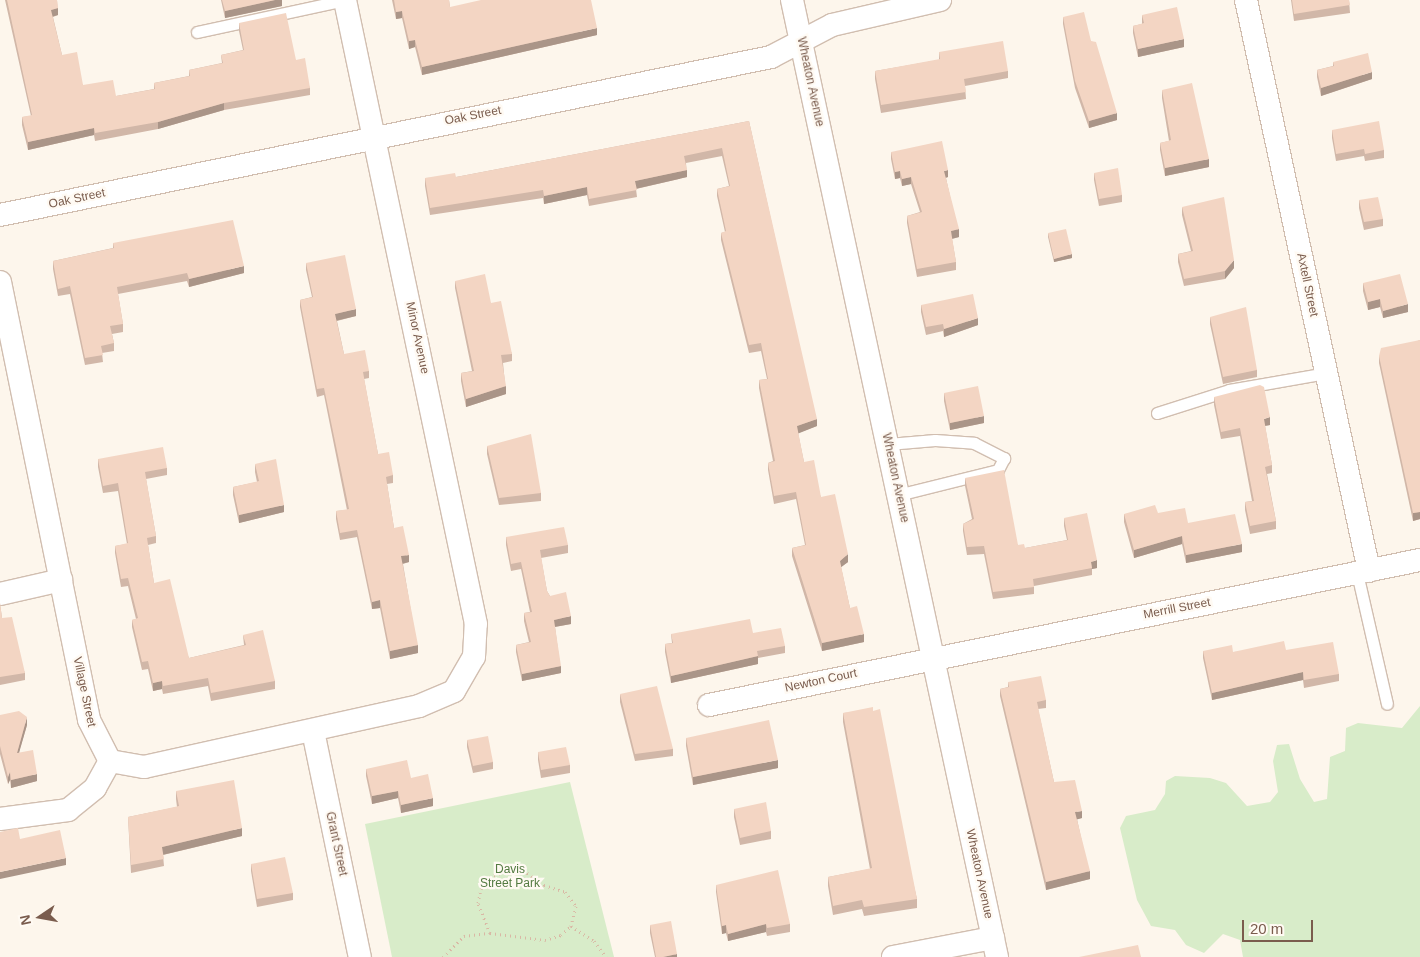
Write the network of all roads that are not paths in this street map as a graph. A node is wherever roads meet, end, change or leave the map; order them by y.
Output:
1 (345, 0) edge
2 (792, 0) edge
3 (940, 0) edge
4 (1246, 0) edge
5 (197, 32) dead end
6 (800, 38) junction
7 (374, 136) junction
8 (0, 215) edge
9 (0, 282) edge
10 (1326, 373) junction
11 (1157, 413) dead end
12 (888, 444) junction
13 (898, 495) junction
14 (1420, 560) edge
15 (1363, 572) junction
16 (61, 580) junction
17 (0, 594) edge
18 (933, 657) junction
19 (1387, 704) dead end
20 (709, 705) dead end
21 (313, 731) junction
22 (110, 761) junction
23 (0, 819) edge
24 (995, 947) edge
25 (360, 957) edge
26 (893, 957) edge

1 - 5 lane
1 - 7 street, Minor Avenue
2 - 6 street, Wheaton Avenue
3 - 6 street, Oak Street
4 - 10 street, Axtell Street
6 - 7 street, Oak Street
6 - 12 street, Wheaton Avenue
7 - 8 street, Oak Street
7 - 21 street, Minor Avenue
9 - 16 street, Village Street
10 - 11 lane
10 - 15 street, Axtell Street
12 - 13 street, Wheaton Avenue
12 - 13 lane
13 - 18 street, Wheaton Avenue
14 - 15 street, Merrill Street
15 - 18 street, Merrill Street
15 - 19 lane
16 - 17 street
16 - 22 street, Village Street
18 - 20 street, Newton Court
18 - 24 street, Wheaton Avenue
21 - 22 street
21 - 25 street, Grant Street
22 - 23 street
24 - 26 street

